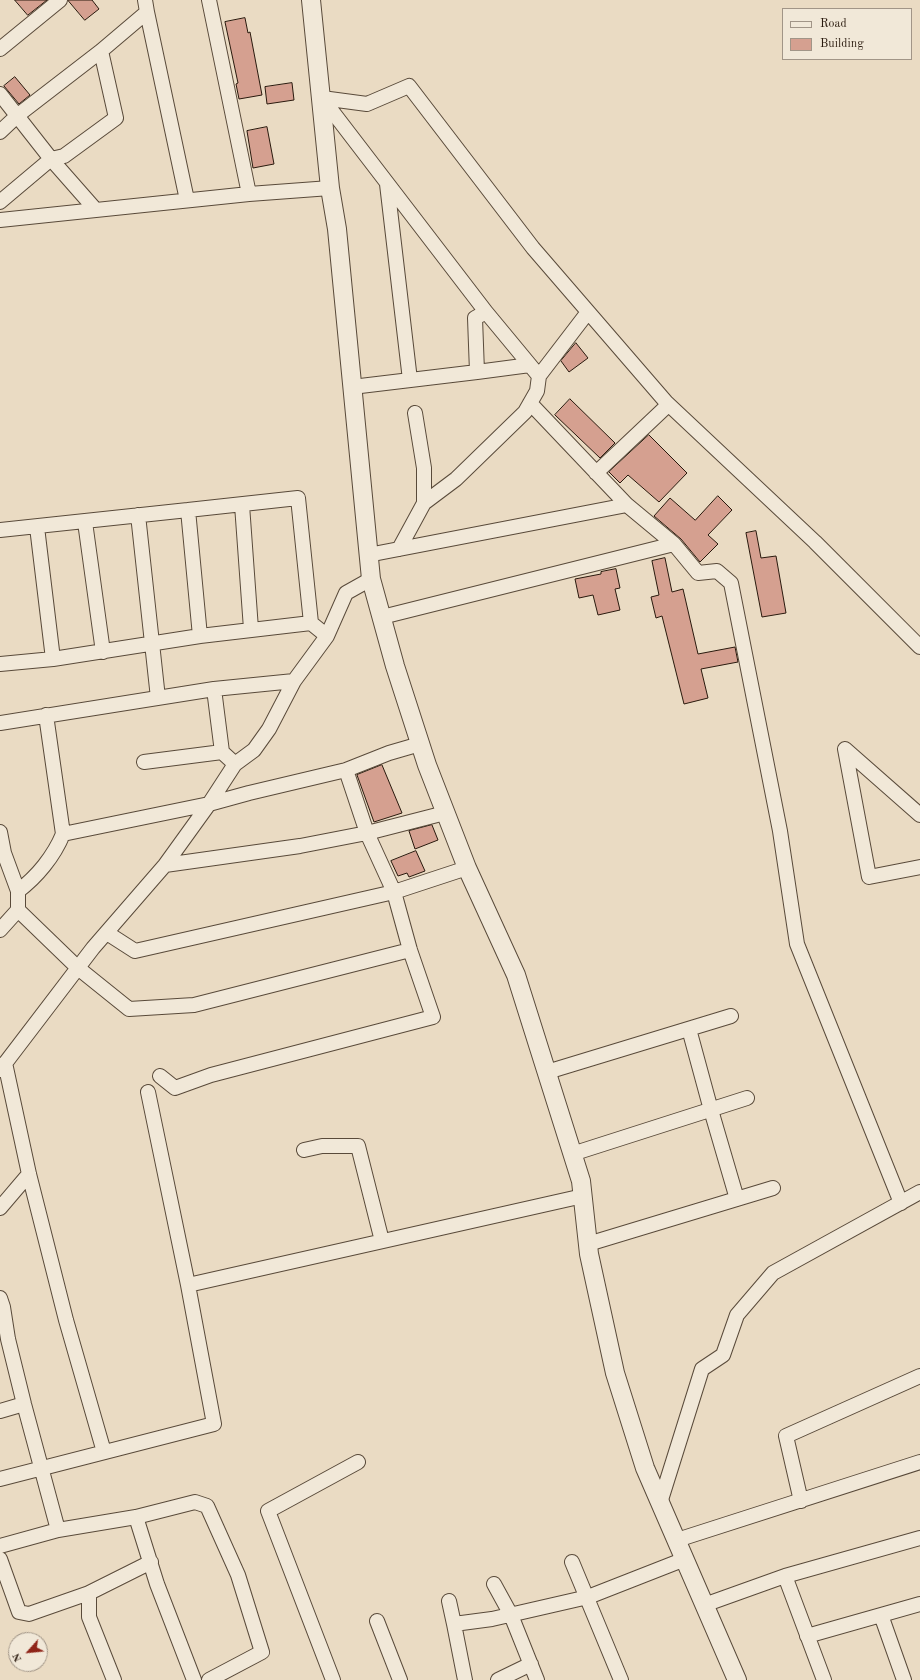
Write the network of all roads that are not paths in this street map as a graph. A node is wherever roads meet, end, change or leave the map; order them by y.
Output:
1 (60, 0) edge
2 (209, 0) edge
3 (311, 0) edge
4 (146, 6) edge
5 (0, 49) edge
6 (101, 51) junction
7 (0, 94) edge
8 (322, 98) junction
9 (18, 115) junction
10 (0, 132) edge
11 (51, 158) junction
12 (387, 183) junction
13 (330, 188) junction
14 (249, 194) junction
15 (188, 200) junction
16 (0, 202) edge
17 (95, 209) junction
18 (0, 220) edge
19 (486, 312) junction
20 (588, 312) junction
21 (534, 370) junction
22 (478, 372) junction
23 (410, 380) junction
24 (352, 387) junction
25 (530, 403) junction
26 (668, 404) junction
27 (415, 413) dead end
28 (596, 473) junction
29 (424, 503) junction
30 (242, 505) junction
31 (627, 505) junction
32 (188, 510) junction
33 (138, 515) junction
34 (85, 522) junction
35 (37, 527) junction
36 (0, 530) edge
37 (674, 544) junction
38 (399, 549) junction
39 (368, 555) junction
40 (371, 579) junction
41 (382, 617) junction
42 (311, 623) junction
43 (251, 629) junction
44 (200, 636) junction
45 (327, 636) junction
46 (152, 644) junction
47 (920, 647) edge
48 (104, 652) junction
49 (53, 659) junction
50 (0, 664) edge
51 (294, 681) junction
52 (214, 689) junction
53 (158, 698) junction
54 (46, 715) junction
55 (0, 723) edge
56 (420, 744) junction
57 (222, 752) junction
58 (144, 762) dead end
59 (235, 764) junction
60 (346, 770) junction
61 (209, 804) junction
62 (445, 813) junction
63 (920, 815) edge
64 (0, 832) edge
65 (367, 833) junction
66 (63, 834) junction
67 (165, 865) junction
68 (920, 867) edge
69 (467, 868) junction
70 (18, 891) junction
71 (394, 892) junction
72 (18, 910) junction
73 (0, 930) edge
74 (107, 933) junction
75 (410, 950) junction
76 (78, 968) junction
77 (732, 1016) dead end
78 (689, 1029) junction
79 (3, 1066) edge
80 (547, 1072) junction
81 (160, 1076) dead end
82 (148, 1092) dead end
83 (747, 1098) dead end
84 (711, 1110) junction
85 (304, 1150) dead end
86 (572, 1154) junction
87 (29, 1174) junction
88 (773, 1188) dead end
89 (920, 1192) edge
90 (583, 1196) junction
91 (737, 1199) junction
92 (900, 1203) junction
93 (0, 1208) edge
94 (382, 1241) junction
95 (588, 1244) junction
96 (188, 1285) junction
97 (0, 1298) edge
98 (4, 1340) edge
99 (920, 1376) edge
100 (24, 1404) junction
101 (0, 1410) edge
102 (104, 1452) junction
103 (358, 1462) dead end
104 (920, 1462) edge
105 (41, 1468) junction
106 (0, 1479) edge
107 (801, 1501) junction
108 (660, 1503) junction
109 (136, 1517) junction
110 (58, 1530) junction
111 (920, 1538) edge
112 (677, 1540) junction
113 (0, 1546) edge
114 (0, 1559) edge
115 (685, 1559) junction
116 (151, 1562) junction
117 (572, 1562) dead end
118 (785, 1576) junction
119 (494, 1584) dead end
120 (89, 1593) junction
121 (588, 1597) junction
122 (449, 1601) dead end
123 (920, 1604) edge
124 (704, 1605) junction
125 (511, 1615) junction
126 (881, 1615) junction
127 (377, 1621) dead end
128 (454, 1624) junction
129 (808, 1636) junction
130 (531, 1664) junction
131 (114, 1680) edge
132 (194, 1680) edge
133 (209, 1680) edge
134 (333, 1680) edge
135 (400, 1680) edge
136 (466, 1680) edge
137 (498, 1680) edge
138 (537, 1680) edge
139 (621, 1680) edge
140 (737, 1680) edge
141 (824, 1680) edge
142 (904, 1680) edge

1 - 5 street
2 - 14 street
3 - 8 street
4 - 6 street
4 - 15 street
6 - 9 street
6 - 11 street
7 - 9 street
8 - 12 street
8 - 13 street
8 - 20 street
9 - 10 street
9 - 11 street
11 - 16 street
11 - 17 street
12 - 19 street
12 - 23 street
13 - 14 street
13 - 24 street
14 - 15 street
15 - 17 street
17 - 18 street
19 - 21 street
19 - 22 street
20 - 21 street
20 - 26 street
21 - 22 street
21 - 25 street
22 - 23 street
23 - 24 street
24 - 39 street
25 - 28 street
25 - 29 street
26 - 28 street
26 - 47 street
27 - 29 street
28 - 31 street
29 - 38 street
30 - 32 street
30 - 42 street
30 - 43 street
31 - 37 street
31 - 38 street
32 - 33 street
32 - 44 street
33 - 34 street
33 - 46 street
34 - 35 street
34 - 48 street
35 - 36 street
35 - 49 street
37 - 41 street
37 - 92 street
38 - 39 street
39 - 40 street
40 - 41 street
40 - 45 street
41 - 56 street
42 - 43 street
42 - 45 street
43 - 44 street
44 - 46 street
45 - 51 street
46 - 48 street
46 - 53 street
48 - 49 street
49 - 50 street
51 - 52 street
51 - 59 street
52 - 53 street
52 - 57 street
53 - 54 street
54 - 55 street
54 - 66 street
56 - 60 street
56 - 62 street
57 - 58 street
57 - 59 street
59 - 61 street
60 - 61 street
60 - 65 street
61 - 66 street
61 - 67 street
62 - 65 street
62 - 69 street
63 - 68 street
64 - 70 street
65 - 67 street
65 - 71 street
66 - 70 street
67 - 74 street
69 - 71 street
69 - 80 street
70 - 72 street
71 - 74 street
71 - 75 street
72 - 73 street
72 - 76 street
74 - 76 street
75 - 76 street
75 - 81 street
76 - 79 street
77 - 78 street
78 - 80 street
78 - 84 street
79 - 87 street
80 - 86 street
82 - 96 street
83 - 84 street
84 - 86 street
84 - 91 street
85 - 94 street
86 - 90 street
87 - 93 street
87 - 102 street
88 - 91 street
89 - 92 street
90 - 94 street
90 - 95 street
91 - 95 street
92 - 108 street
94 - 96 street
95 - 108 street
96 - 102 street
97 - 98 street
98 - 100 street
99 - 107 street
100 - 101 street
100 - 105 street
102 - 105 street
103 - 134 street
104 - 107 street
105 - 106 street
105 - 110 street
107 - 112 street
108 - 112 street
109 - 110 street
109 - 116 street
109 - 133 street
110 - 113 street
111 - 118 street
112 - 115 street
114 - 120 street
115 - 121 street
115 - 124 street
116 - 120 street
116 - 132 street
117 - 121 street
118 - 124 street
118 - 129 street
119 - 125 street
120 - 131 street
121 - 125 street
121 - 139 street
122 - 128 street
123 - 126 street
124 - 140 street
125 - 128 street
125 - 130 street
126 - 129 street
126 - 142 street
127 - 135 street
128 - 136 street
129 - 141 street
130 - 137 street
130 - 138 street

